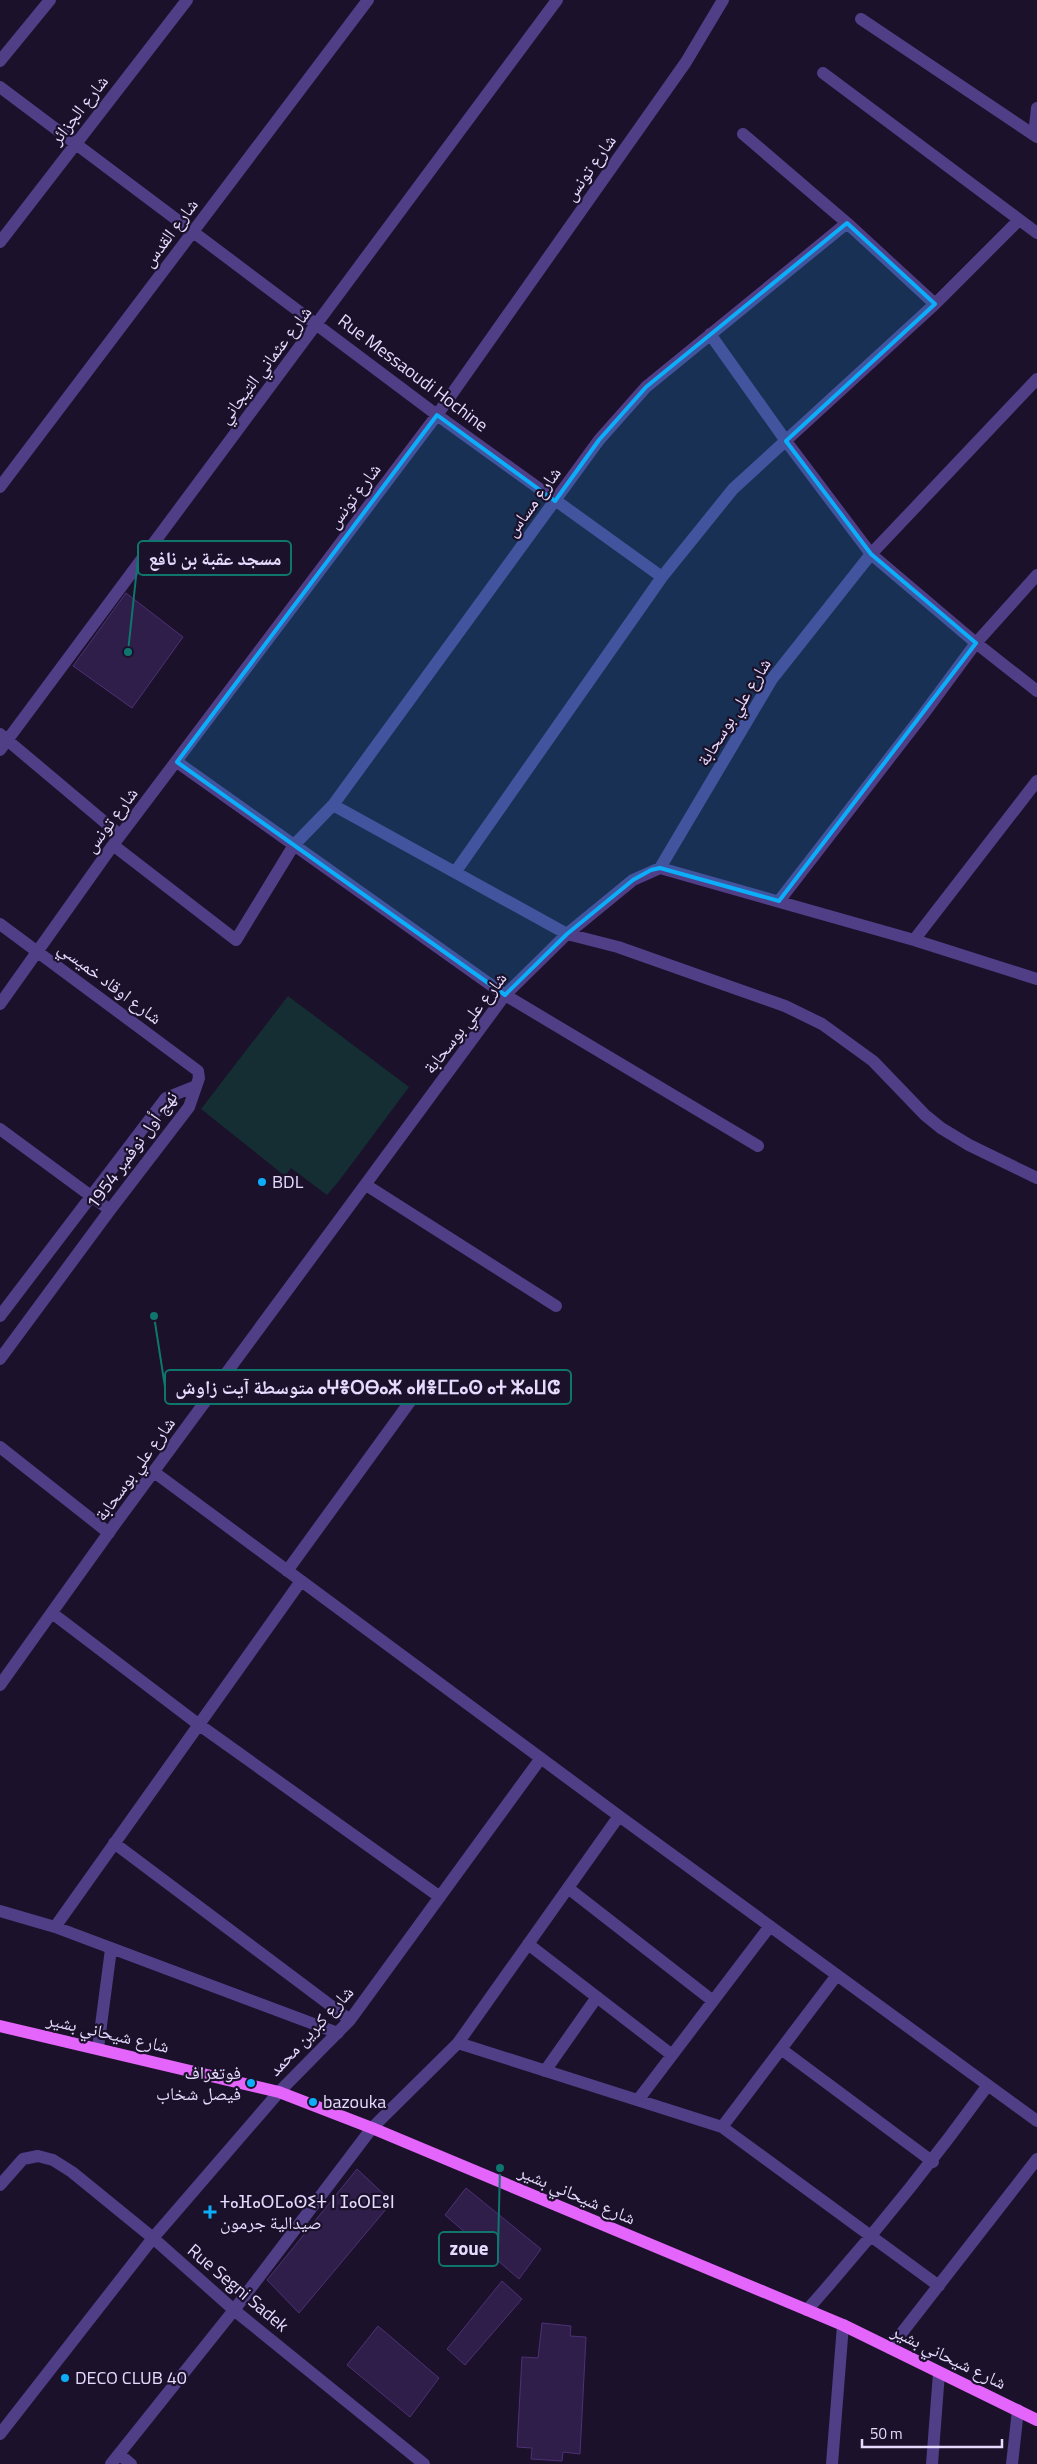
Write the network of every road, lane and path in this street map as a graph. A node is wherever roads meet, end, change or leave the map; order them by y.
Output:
1 (50, 0) edge
2 (187, 0) edge
3 (368, 0) edge
4 (557, 0) edge
5 (722, 0) edge
6 (861, 19) dead end
7 (0, 61) edge
8 (823, 73) dead end
9 (0, 87) edge
10 (1037, 108) edge
11 (743, 134) dead end
12 (1036, 136) edge
13 (76, 144) junction
14 (1019, 220) junction
15 (847, 223) junction
16 (1037, 232) edge
17 (192, 233) junction
18 (0, 242) edge
19 (935, 304) junction
20 (318, 324) junction
21 (710, 334) junction
22 (1037, 379) edge
23 (437, 415) junction
24 (786, 441) junction
25 (0, 487) edge
26 (555, 501) junction
27 (871, 554) junction
28 (1037, 574) edge
29 (662, 577) junction
30 (976, 643) junction
31 (1037, 691) edge
32 (2, 742) edge
33 (177, 762) junction
34 (1037, 781) edge
35 (333, 805) junction
36 (117, 840) junction
37 (294, 845) junction
38 (660, 868) junction
39 (456, 871) junction
40 (779, 901) junction
41 (0, 924) edge
42 (567, 934) junction
43 (914, 940) junction
44 (37, 950) junction
45 (1037, 979) edge
46 (506, 995) junction
47 (0, 1004) edge
48 (196, 1086) junction
49 (0, 1129) edge
50 (758, 1146) dead end
51 (1037, 1178) edge
52 (366, 1185) junction
53 (91, 1196) junction
54 (110, 1210) junction
55 (556, 1306) dead end
56 (0, 1316) edge
57 (0, 1359) edge
58 (456, 1391) dead end
59 (0, 1447) edge
60 (154, 1472) junction
61 (109, 1533) junction
62 (287, 1571) junction
63 (301, 1581) junction
64 (52, 1613) junction
65 (0, 1685) edge
66 (198, 1724) junction
67 (541, 1758) junction
68 (619, 1816) junction
69 (114, 1843) junction
70 (568, 1888) junction
71 (440, 1897) junction
72 (0, 1911) edge
73 (770, 1926) junction
74 (55, 1928) junction
75 (528, 1944) junction
76 (111, 1948) junction
77 (837, 1975) junction
78 (596, 1997) junction
79 (713, 2001) junction
80 (350, 2020) junction
81 (0, 2026) edge
82 (338, 2033) junction
83 (458, 2043) junction
84 (98, 2048) junction
85 (781, 2049) junction
86 (672, 2055) junction
87 (545, 2071) junction
88 (988, 2085) junction
89 (279, 2092) junction
90 (638, 2100) junction
91 (1037, 2121) edge
92 (722, 2127) junction
93 (372, 2128) junction
94 (1037, 2159) edge
95 (933, 2162) junction
96 (0, 2185) edge
97 (873, 2235) junction
98 (154, 2238) junction
99 (939, 2286) junction
100 (234, 2310) junction
101 (807, 2310) junction
102 (843, 2325) junction
103 (890, 2348) junction
104 (939, 2373) junction
105 (1018, 2410) junction
106 (1037, 2420) edge
107 (0, 2434) edge
108 (120, 2454) junction
109 (111, 2464) edge
110 (131, 2464) edge
111 (424, 2464) edge
112 (832, 2464) edge
113 (932, 2464) edge
114 (1012, 2464) edge

1 - 7 street
2 - 13 street, شارع الجزائر
3 - 17 street, شارع القدس
4 - 20 street, شارع عثماني التيجاني
5 - 23 street, شارع تونس
6 - 12 street
8 - 14 street
9 - 13 street, Rue Messaoudi Hochine
10 - 12 street
11 - 15 street
13 - 17 street, Rue Messaoudi Hochine
13 - 18 street, شارع الجزائر
14 - 16 street
14 - 19 street
15 - 19 street
15 - 21 street, شارع مساس
17 - 20 street, Rue Messaoudi Hochine
17 - 25 street, شارع القدس
19 - 24 street
20 - 23 street, Rue Messaoudi Hochine
20 - 32 street, شارع عثماني التيجاني
21 - 24 street
21 - 26 street, شارع مساس
22 - 27 street, شارع علي بوسحابة
23 - 26 street, Rue Messaoudi Hochine
23 - 33 street, شارع تونس
24 - 27 street
24 - 29 street
26 - 29 street, Rue Messaoudi Hochine
26 - 35 street, شارع مساس
27 - 30 street
27 - 38 street, شارع علي بوسحابة
28 - 30 street
29 - 39 street
30 - 31 street
30 - 40 street
32 - 36 street
33 - 36 street, شارع تونس
33 - 37 street
34 - 43 street
35 - 37 street, شارع مساس
35 - 39 street
36 - 37 street, شارع مساس
36 - 44 street, شارع تونس
37 - 46 street
38 - 40 street
38 - 42 street, شارع علي بوسحابة
39 - 42 street
40 - 43 street
41 - 44 street, شارع اوقاد خميسي
42 - 46 street, شارع علي بوسحابة
42 - 51 street
43 - 45 street
44 - 47 street, شارع تونس
44 - 48 street, شارع اوقاد خميسي
46 - 50 street
46 - 52 street, شارع علي بوسحابة
48 - 53 street, نهج أول نوفمبر 1954
48 - 54 street, نهج أول نوفمبر 1954
49 - 53 street
52 - 55 street
52 - 60 street, شارع علي بوسحابة
53 - 54 street
53 - 56 street, نهج أول نوفمبر 1954
54 - 57 street, نهج أول نوفمبر 1954
58 - 62 street
59 - 61 street
60 - 61 street, شارع علي بوسحابة
60 - 62 street
61 - 64 street, شارع علي بوسحابة
62 - 63 street
63 - 66 street
63 - 67 street
64 - 65 street, شارع علي بوسحابة
64 - 66 street
66 - 69 street
66 - 71 street
67 - 68 street
67 - 71 street, شارع كبرين محمد
68 - 70 street
68 - 73 street
69 - 74 street
69 - 80 street
70 - 75 street
70 - 79 street
71 - 80 street, شارع كبرين محمد
72 - 74 street
73 - 77 street
73 - 79 street
74 - 76 street
75 - 78 street
75 - 83 street
76 - 82 street
76 - 84 street
77 - 85 street
77 - 88 street
78 - 86 street
78 - 87 street
79 - 86 street
80 - 82 street, شارع كبرين محمد
81 - 84 main road, شارع شيحاني بشير
82 - 89 street, شارع كبرين محمد
83 - 87 street
83 - 93 street
84 - 89 main road, شارع شيحاني بشير
85 - 92 street
85 - 95 street
86 - 90 street
87 - 90 street
88 - 91 street
88 - 95 street
89 - 93 main road, شارع شيحاني بشير
89 - 98 street, شارع كبرين محمد
90 - 92 street
92 - 97 street
93 - 100 street
93 - 101 main road, شارع شيحاني بشير
94 - 99 street
95 - 97 street
96 - 98 street, Rue Segni Sadek
97 - 99 street
97 - 101 street
98 - 100 street, Rue Segni Sadek
98 - 107 street, شارع كبرين محمد
99 - 103 street
100 - 108 street
100 - 111 street, Rue Segni Sadek
101 - 102 main road, شارع شيحاني بشير
102 - 103 main road, شارع شيحاني بشير
102 - 112 street
103 - 104 main road, شارع شيحاني بشير
104 - 105 main road, شارع شيحاني بشير
104 - 113 street
105 - 106 main road, شارع شيحاني بشير
105 - 114 street
108 - 109 street
108 - 110 street

